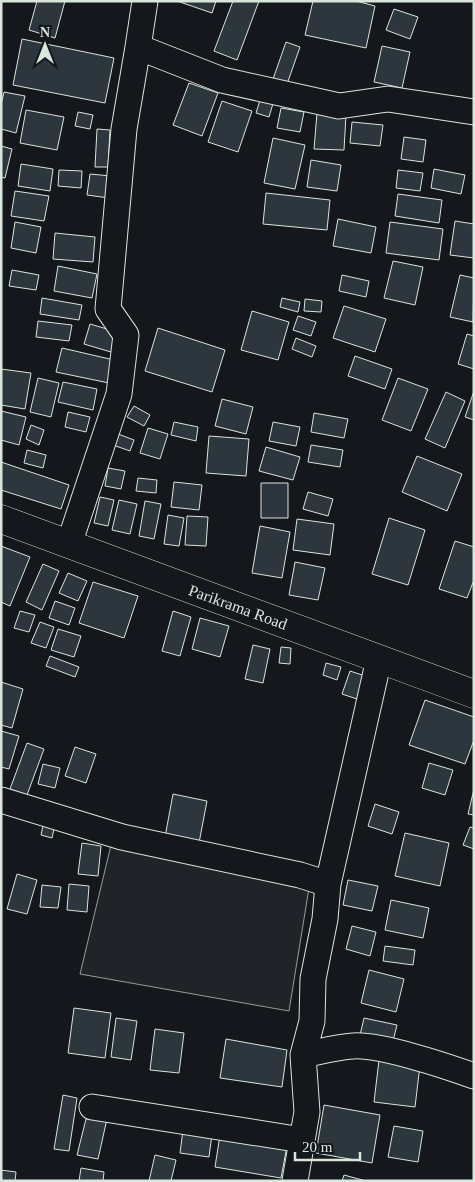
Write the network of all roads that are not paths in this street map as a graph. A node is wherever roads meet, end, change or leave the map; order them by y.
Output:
1 (145, 1) edge
2 (138, 47) junction
3 (474, 112) edge
4 (1, 519) edge
5 (70, 544) junction
6 (379, 659) junction
7 (474, 694) edge
8 (1, 800) edge
9 (328, 884) junction
10 (303, 1055) junction
11 (474, 1076) edge
12 (92, 1107) dead end
13 (302, 1140) junction
14 (295, 1181) edge

1 - 2 street
2 - 3 street
2 - 5 street
4 - 5 main road, Parikrama Road
5 - 6 main road, Parikrama Road
6 - 7 main road, Parikrama Road
6 - 9 street
8 - 9 street
9 - 10 street
10 - 11 street
10 - 13 street
12 - 13 street
13 - 14 street

